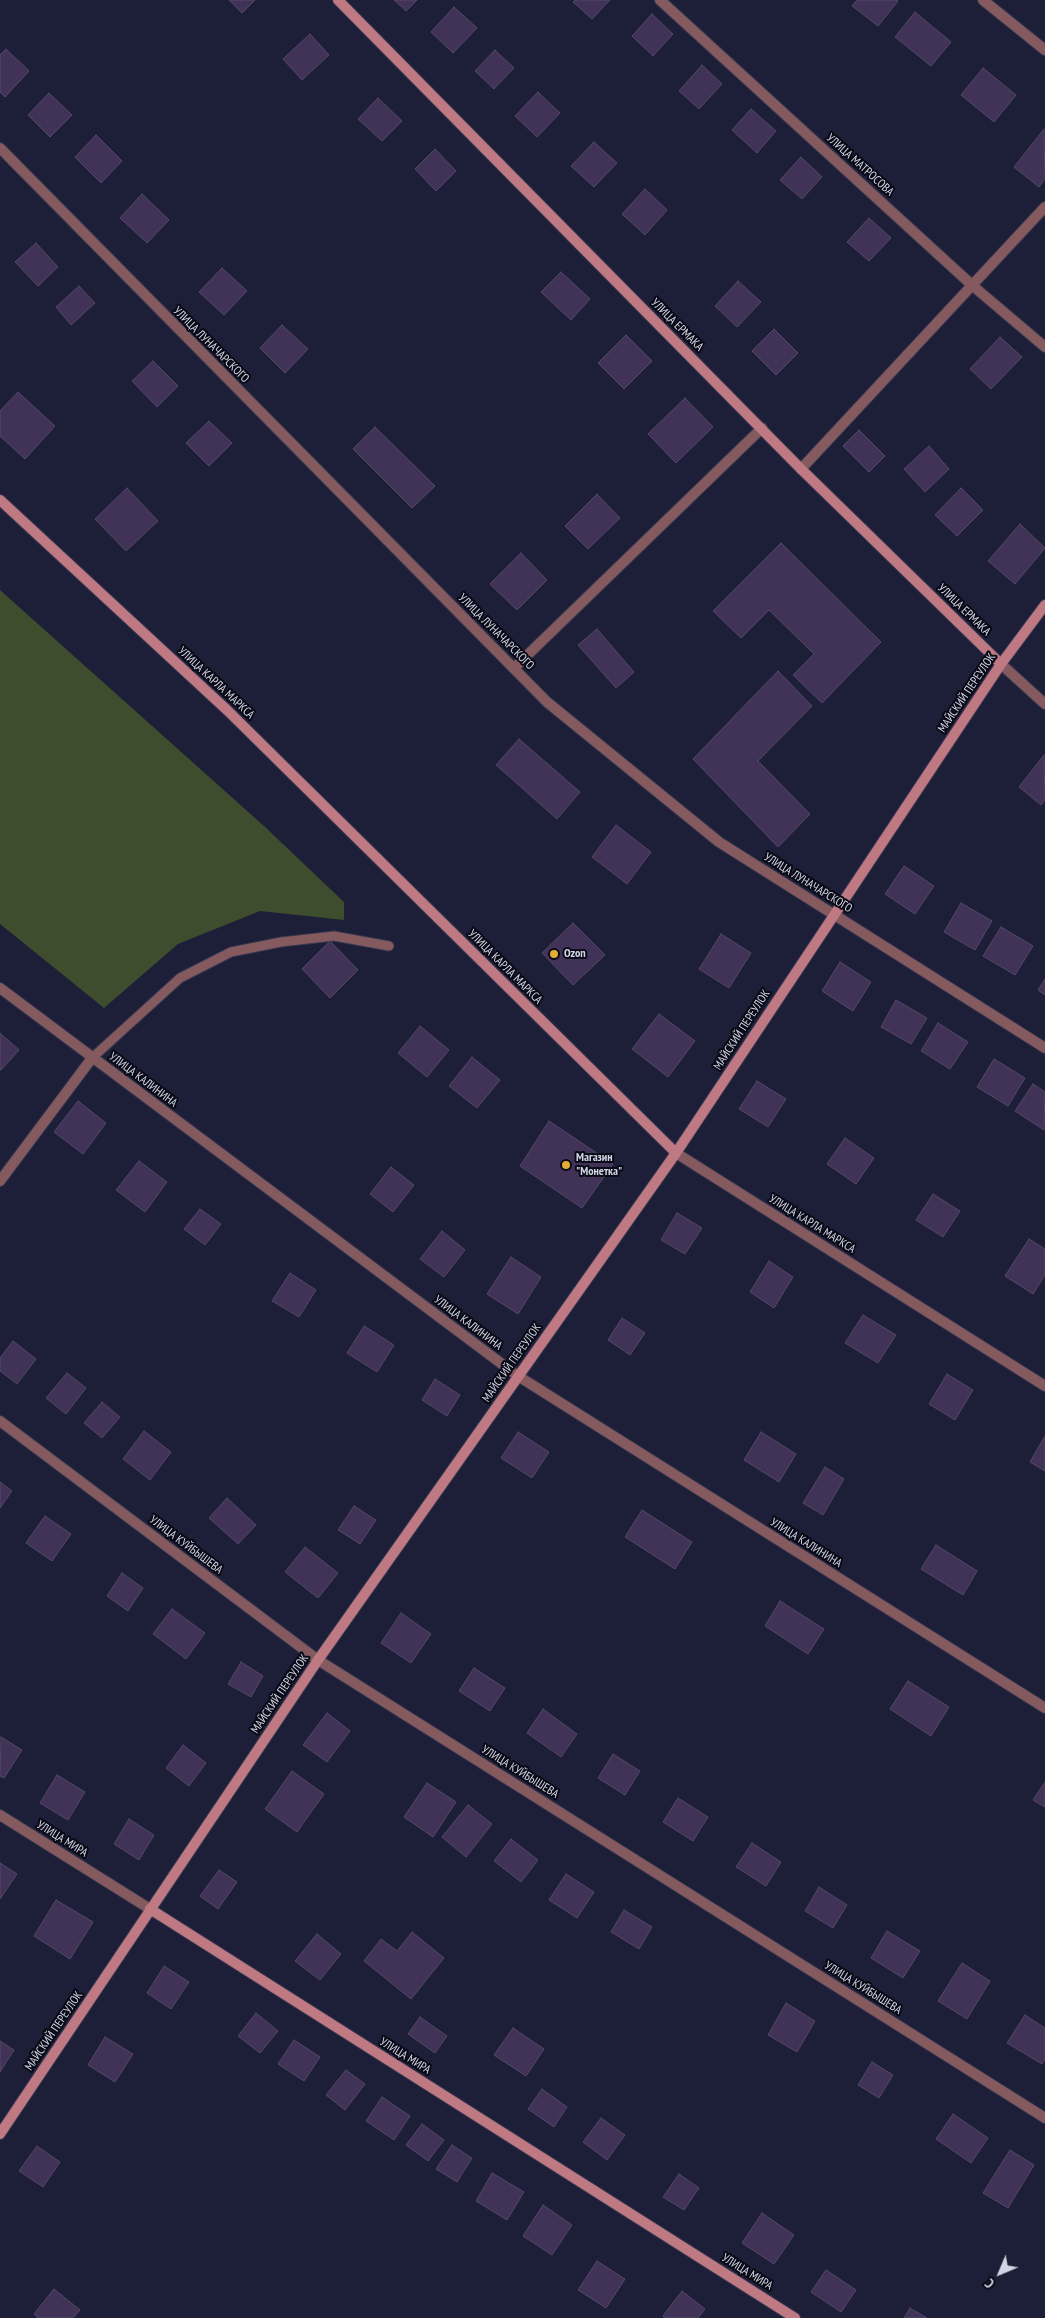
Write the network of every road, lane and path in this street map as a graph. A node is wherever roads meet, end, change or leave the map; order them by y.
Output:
1 (338, 0) edge
2 (660, 0) edge
3 (983, 0) edge
4 (1045, 50) edge
5 (0, 148) edge
6 (1045, 207) edge
7 (973, 286) junction
8 (1045, 347) edge
9 (762, 428) junction
10 (801, 469) junction
11 (0, 500) edge
12 (1045, 605) edge
13 (1001, 664) junction
14 (514, 668) junction
15 (1045, 704) edge
16 (834, 913) junction
17 (389, 946) dead end
18 (0, 988) edge
19 (1045, 1048) edge
20 (92, 1058) junction
21 (676, 1154) junction
22 (0, 1180) edge
23 (518, 1376) junction
24 (1045, 1386) edge
25 (0, 1421) edge
26 (318, 1660) junction
27 (1045, 1708) edge
28 (0, 1816) edge
29 (150, 1909) junction
30 (1045, 2118) edge
31 (0, 2134) edge
32 (795, 2318) edge

1 - 9 main road, УЛИЦА ЕРМАКА
2 - 7 street, УЛИЦА МАТРОСОВА
3 - 4 street
5 - 14 street, УЛИЦА ЛУНАЧАРСКОГО
6 - 7 street
7 - 8 street, УЛИЦА МАТРОСОВА
7 - 10 street
9 - 10 main road, УЛИЦА ЕРМАКА
9 - 14 street
10 - 13 main road, УЛИЦА ЕРМАКА
11 - 21 main road, УЛИЦА КАРЛА МАРКСА
12 - 13 main road, МАЙСКИЙ ПЕРЕУЛОК
13 - 15 street
13 - 16 main road, МАЙСКИЙ ПЕРЕУЛОК
14 - 16 street, УЛИЦА ЛУНАЧАРСКОГО
16 - 19 street, УЛИЦА ЛУНАЧАРСКОГО
16 - 21 main road, МАЙСКИЙ ПЕРЕУЛОК
17 - 20 lane
18 - 20 street, УЛИЦА КАЛИНИНА
20 - 22 street
20 - 23 street, УЛИЦА КАЛИНИНА
21 - 23 main road, МАЙСКИЙ ПЕРЕУЛОК
21 - 24 street, УЛИЦА КАРЛА МАРКСА
23 - 26 main road, МАЙСКИЙ ПЕРЕУЛОК
23 - 27 street, УЛИЦА КАЛИНИНА
25 - 26 street, УЛИЦА КУЙБЫШЕВА
26 - 29 main road, МАЙСКИЙ ПЕРЕУЛОК
26 - 30 street, УЛИЦА КУЙБЫШЕВА
28 - 29 street, УЛИЦА МИРА
29 - 31 main road, МАЙСКИЙ ПЕРЕУЛОК
29 - 32 main road, УЛИЦА МИРА

